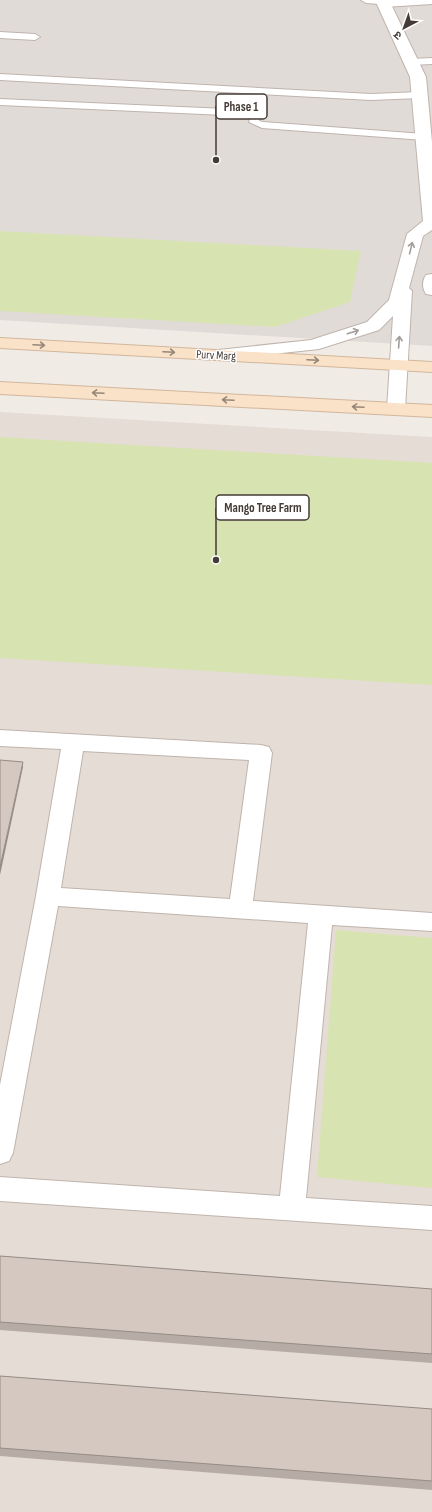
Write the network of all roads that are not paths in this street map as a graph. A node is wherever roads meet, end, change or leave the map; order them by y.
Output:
1 (366, 0) edge
2 (432, 1) edge
3 (384, 4) edge
4 (432, 8) edge
5 (0, 35) edge
6 (35, 37) dead end
7 (432, 61) edge
8 (411, 62) junction
9 (0, 77) edge
10 (420, 95) junction
11 (0, 102) edge
12 (424, 137) junction
13 (432, 224) edge
14 (432, 279) edge
15 (403, 281) junction
16 (432, 285) edge
17 (432, 290) edge
18 (0, 343) edge
19 (218, 355) junction
20 (398, 365) junction
21 (432, 367) edge
22 (0, 388) edge
23 (396, 409) junction
24 (432, 411) edge
25 (0, 738) edge
26 (73, 742) junction
27 (48, 896) junction
28 (240, 910) junction
29 (321, 915) junction
30 (432, 922) edge
31 (0, 1153) edge
32 (0, 1189) edge
33 (292, 1209) junction
34 (432, 1218) edge

1 - 3 lane
2 - 3 lane
3 - 4 lane
3 - 8 street
5 - 6 lane
7 - 8 lane
8 - 10 street
9 - 10 lane
10 - 12 street
11 - 12 lane
12 - 13 street
15 -> 13 street
14 - 16 street
19 -> 15 street
20 -> 15 street
16 - 17 street
18 -> 19 main road, Purv Marg
19 -> 20 main road, Purv Marg
20 - 21 main road, Purv Marg
20 - 23 street
23 -> 22 main road
23 - 24 main road
25 - 26 street
26 - 27 street
26 - 28 street
27 - 28 street
27 - 31 street
28 - 29 street
29 - 30 street
29 - 33 street
32 - 33 street
33 - 34 street

